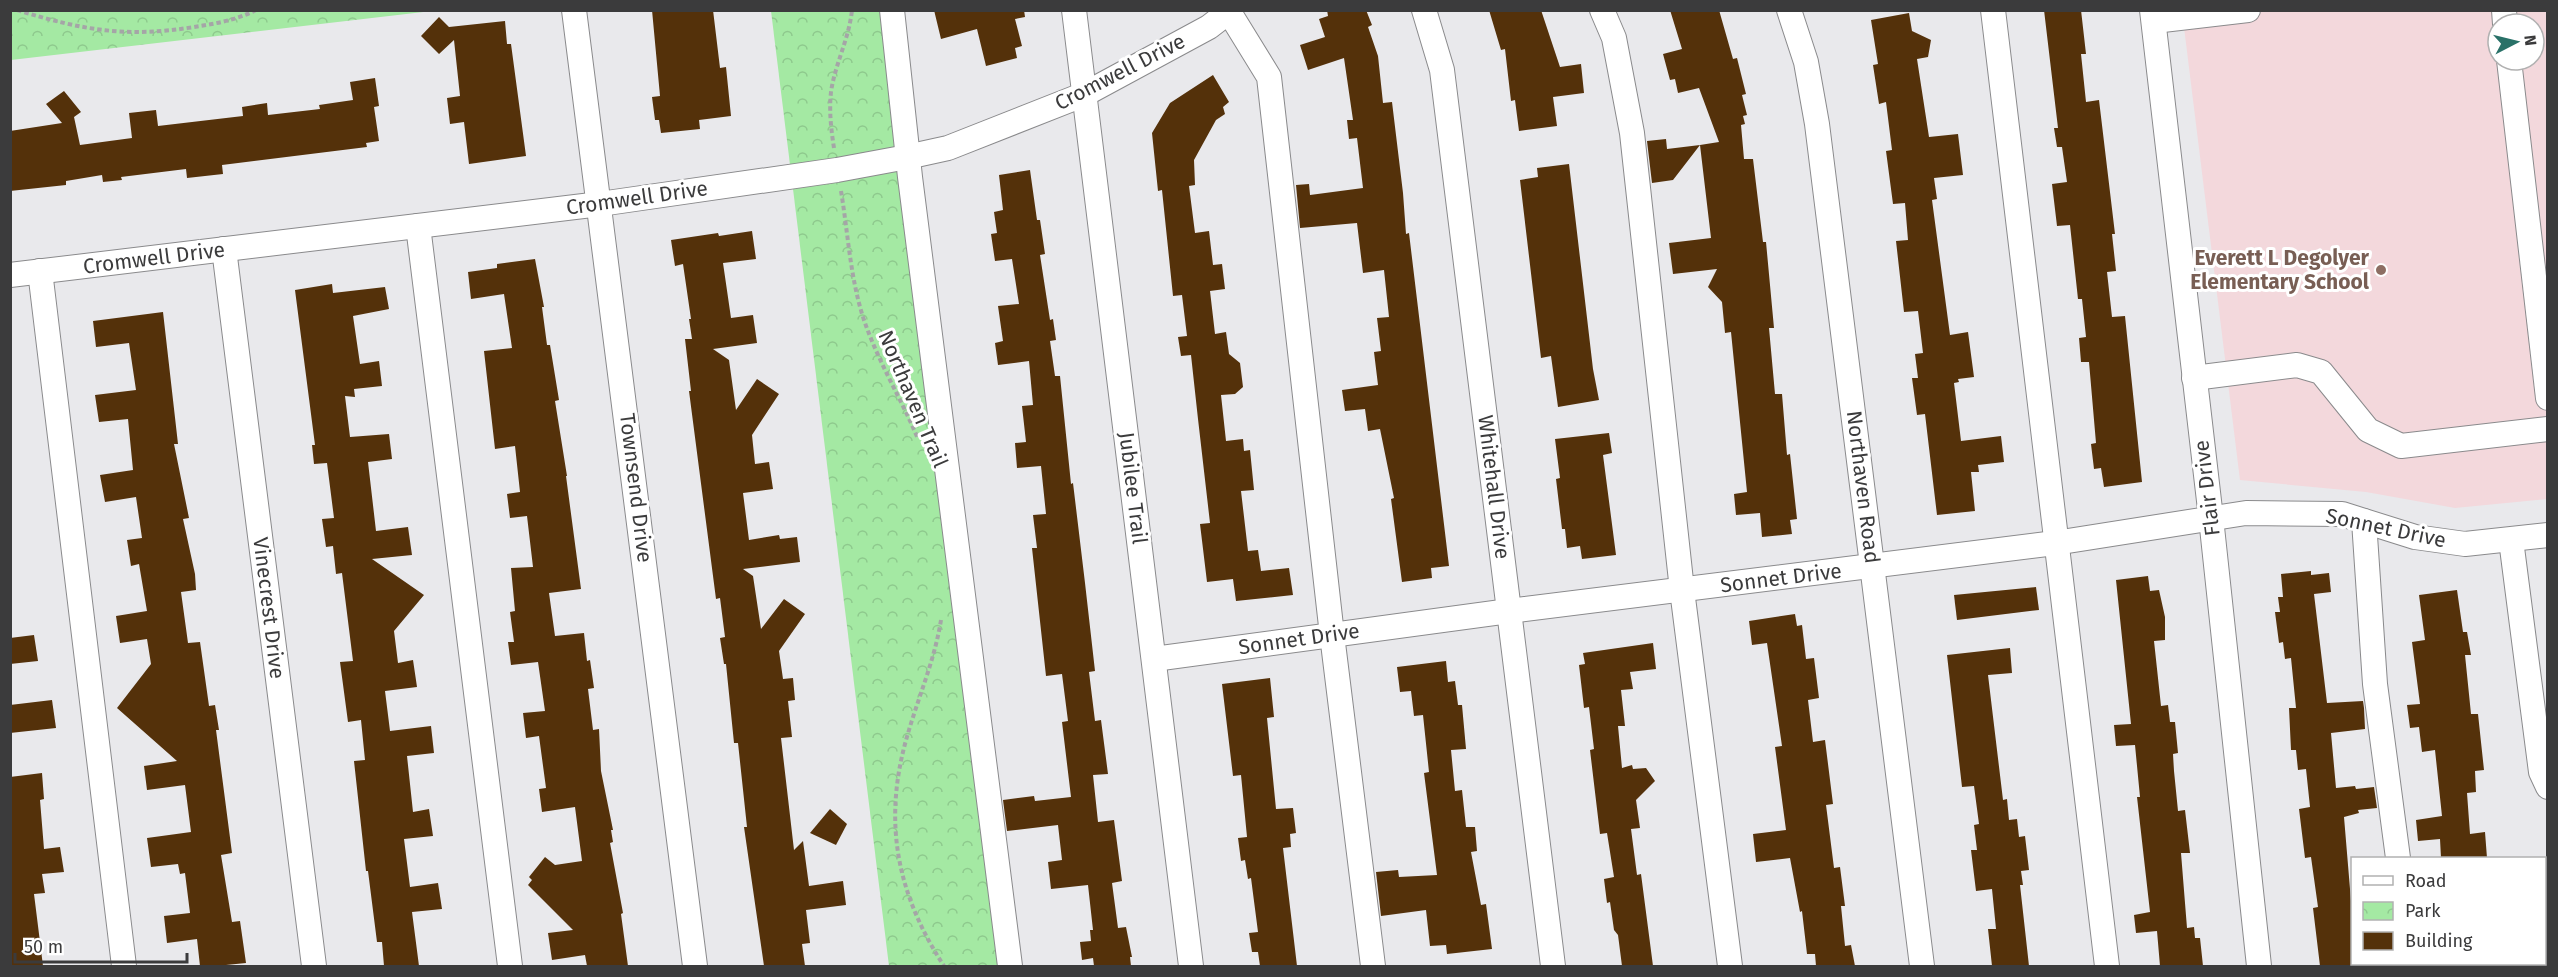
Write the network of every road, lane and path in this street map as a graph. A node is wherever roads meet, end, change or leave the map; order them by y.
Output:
1 (17, 10) edge
2 (256, 10) edge
3 (574, 10) edge
4 (852, 10) edge
5 (892, 10) edge
6 (1074, 10) edge
7 (1424, 10) edge
8 (1602, 10) edge
9 (1789, 10) edge
10 (1993, 10) edge
11 (2248, 10) edge
12 (1230, 11) edge
13 (2153, 16) edge
14 (2511, 72) edge
15 (1085, 94) junction
16 (907, 157) junction
17 (837, 170) junction
18 (600, 204) junction
19 (418, 226) junction
20 (224, 249) junction
21 (40, 271) junction
22 (10, 275) edge
23 (2194, 378) junction
24 (2547, 398) edge
25 (2547, 429) edge
26 (919, 440) dead end
27 (2211, 518) junction
28 (2364, 521) junction
29 (2547, 535) edge
30 (2511, 540) junction
31 (2055, 543) junction
32 (1873, 567) junction
33 (1682, 590) junction
34 (943, 609) dead end
35 (1509, 611) junction
36 (1332, 635) junction
37 (1154, 659) junction
38 (2547, 788) edge
39 (2398, 857) edge
40 (124, 966) edge
41 (314, 966) edge
42 (510, 966) edge
43 (695, 966) edge
44 (944, 966) edge
45 (1010, 966) edge
46 (1191, 966) edge
47 (1373, 966) edge
48 (1553, 966) edge
49 (1730, 966) edge
50 (1922, 966) edge
51 (2107, 966) edge
52 (2259, 966) edge

1 - 2 path
3 - 18 street, Townsend Drive
4 - 17 path, Northaven Trail
5 - 16 street
6 - 15 street, Jubilee Trail
7 - 35 street, Whitehall Drive
8 - 33 street
9 - 32 street, Northaven Road
10 - 31 street
11 - 13 street
12 - 15 street, Cromwell Drive
12 - 36 street
13 - 23 street, Flair Drive
14 - 24 street
15 - 16 street, Cromwell Drive
15 - 37 street, Jubilee Trail
16 - 17 street, Cromwell Drive
16 - 45 street
17 - 18 street, Cromwell Drive
17 - 26 path, Northaven Trail
18 - 19 street, Cromwell Drive
18 - 43 street, Townsend Drive
19 - 20 street, Cromwell Drive
19 - 42 street
20 - 21 street, Cromwell Drive
20 - 41 street, Vinecrest Drive
21 - 22 street, Cromwell Drive
21 - 40 street
23 - 25 street
23 - 27 street, Flair Drive
27 - 28 street, Sonnet Drive
27 - 31 street, Sonnet Drive
27 - 52 street, Flair Drive
28 - 30 street, Sonnet Drive
28 - 39 street
29 - 30 street, Sonnet Drive
30 - 38 street
31 - 32 street, Sonnet Drive
31 - 51 street
32 - 33 street, Sonnet Drive
32 - 50 street, Northaven Road
33 - 35 street, Sonnet Drive
33 - 49 street
34 - 44 path
35 - 36 street, Sonnet Drive
35 - 48 street, Whitehall Drive
36 - 37 street, Sonnet Drive
36 - 47 street
37 - 46 street, Jubilee Trail

